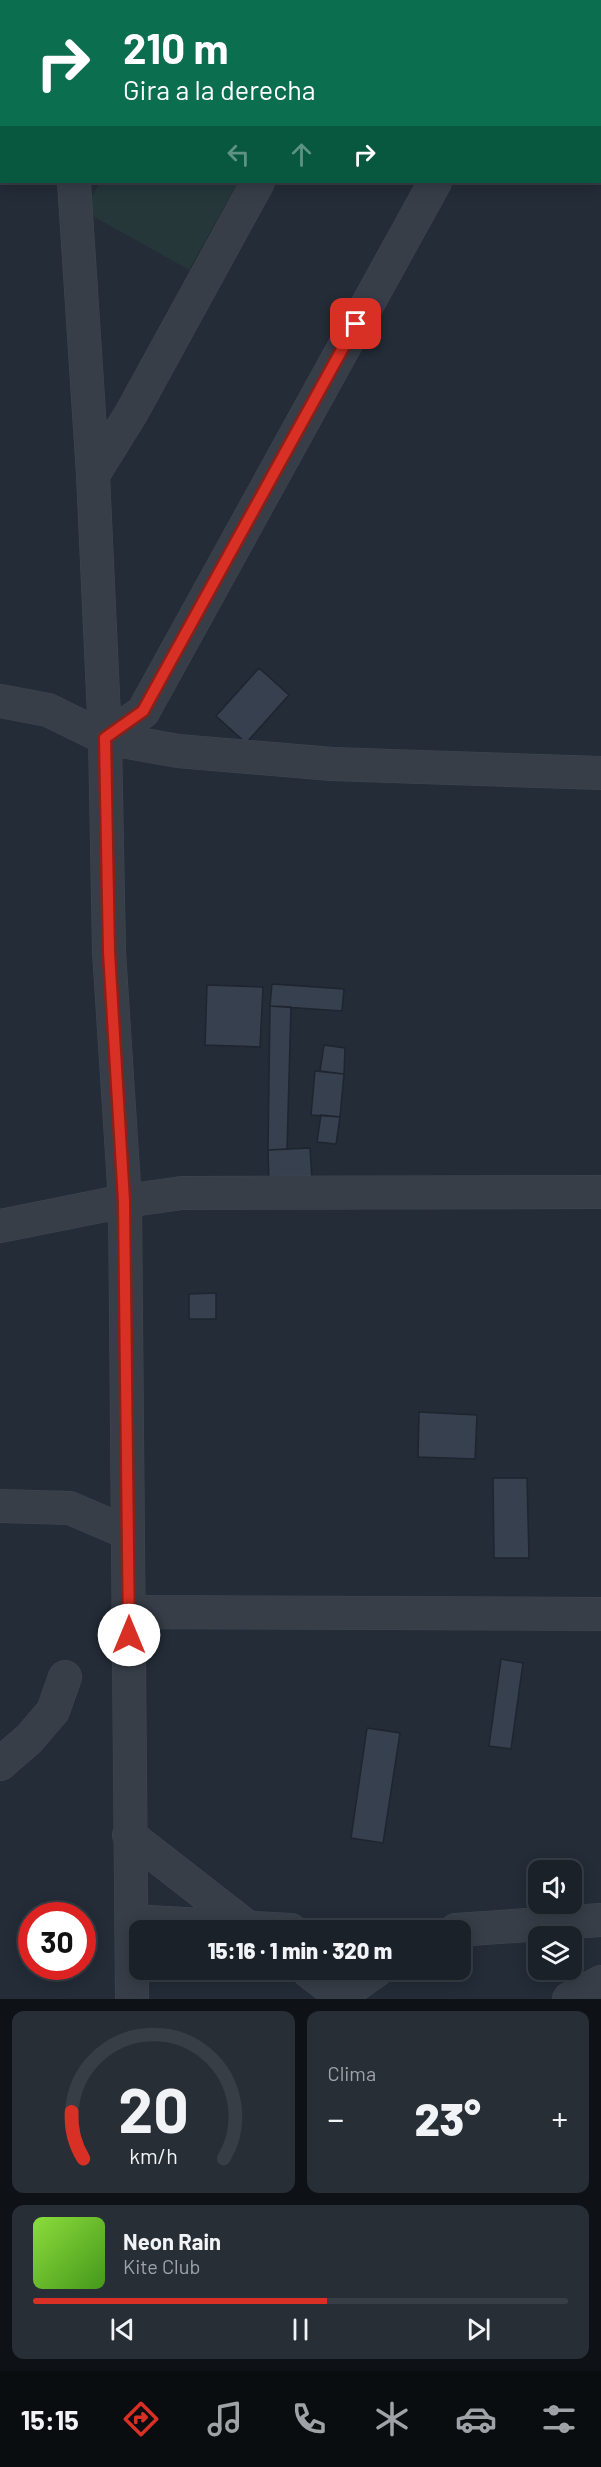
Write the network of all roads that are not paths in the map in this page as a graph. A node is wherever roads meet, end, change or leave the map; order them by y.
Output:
1 (75, 183) edge
2 (257, 183) edge
3 (434, 183) edge
4 (93, 475) junction
5 (0, 701) edge
6 (105, 738) junction
7 (601, 773) edge
8 (601, 1192) edge
9 (124, 1201) junction
10 (0, 1226) edge
11 (0, 1506) edge
12 (128, 1533) junction
13 (129, 1612) junction
14 (601, 1614) edge
15 (65, 1677) dead end
16 (0, 1764) edge
17 (129, 1834) junction
18 (132, 1920) edge
19 (238, 1920) edge
20 (601, 1920) edge
21 (471, 1929) edge
22 (132, 1980) edge
23 (320, 1980) edge
24 (366, 1980) edge
25 (601, 1982) edge
26 (132, 1999) edge
27 (345, 1999) edge
28 (569, 1999) edge

1 - 4 street
2 - 4 street
3 - 6 street
4 - 6 street
5 - 6 street
6 - 7 street
6 - 9 street
8 - 9 street
9 - 10 street
9 - 12 street
11 - 12 street
12 - 13 street
13 - 14 street
13 - 17 street
15 - 16 street
17 - 18 street
17 - 19 street
20 - 21 street
22 - 26 street
23 - 27 street
24 - 27 street
25 - 28 street

